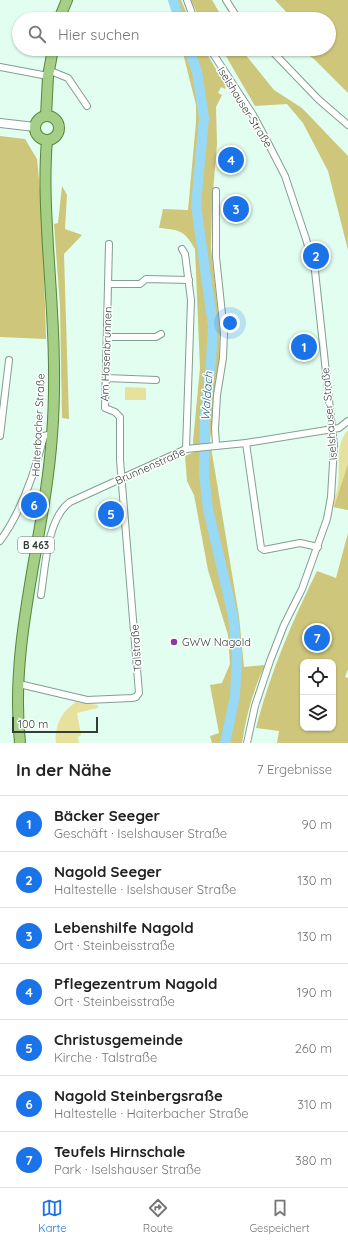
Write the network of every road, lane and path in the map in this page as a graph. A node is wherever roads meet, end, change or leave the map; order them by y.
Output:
1 (67, 0) edge
2 (187, 0) edge
3 (226, 0) edge
4 (62, 12) edge
5 (191, 12) edge
6 (234, 12) edge
7 (51, 56) edge
8 (215, 56) edge
9 (277, 56) edge
10 (0, 67) edge
11 (48, 73) junction
12 (87, 106) dead end
13 (46, 116) junction
14 (0, 123) edge
15 (348, 125) edge
16 (35, 127) junction
17 (47, 140) junction
18 (216, 191) dead end
19 (109, 244) dead end
20 (182, 248) dead end
21 (189, 280) junction
22 (108, 284) junction
23 (161, 334) dead end
24 (107, 337) junction
25 (9, 360) dead end
26 (106, 378) junction
27 (156, 380) dead end
28 (348, 421) edge
29 (333, 429) junction
30 (52, 434) junction
31 (0, 436) edge
32 (246, 443) junction
33 (216, 445) junction
34 (189, 448) junction
35 (122, 478) junction
36 (0, 541) edge
37 (318, 547) junction
38 (41, 595) dead end
39 (19, 684) junction
40 (20, 743) edge
41 (247, 743) edge

1 - 4 main road
2 - 5 street
3 - 6 street
7 - 11 main road
8 - 29 street, Iselshauser Straße
9 - 15 street
10 - 11 street
11 - 12 street
11 - 13 main road
13 - 16 main road
13 - 17 main road
14 - 16 street
16 - 17 main road
17 - 30 main road, Haiterbacher Straße / B 463
18 - 33 street
19 - 22 street, Am Hasenbrunnen
20 - 21 street
21 - 22 street
21 - 34 street
22 - 24 street, Am Hasenbrunnen
23 - 24 street
24 - 26 street, Am Hasenbrunnen
25 - 31 street
26 - 27 street
26 - 35 street, Am Hasenbrunnen
28 - 29 street, Brunnenstraße
29 - 32 street, Brunnenstraße
29 - 37 street, Iselshauser Straße
30 - 36 street
30 - 39 main road, Haiterbacher Straße / B 463
32 - 33 street, Brunnenstraße
32 - 37 street
33 - 34 street, Brunnenstraße
34 - 35 street, Brunnenstraße
35 - 38 street, Brunnenstraße
35 - 39 street, Talstraße
37 - 41 street, Iselshauser Straße
39 - 40 main road, Haiterbacher Straße / B 463

